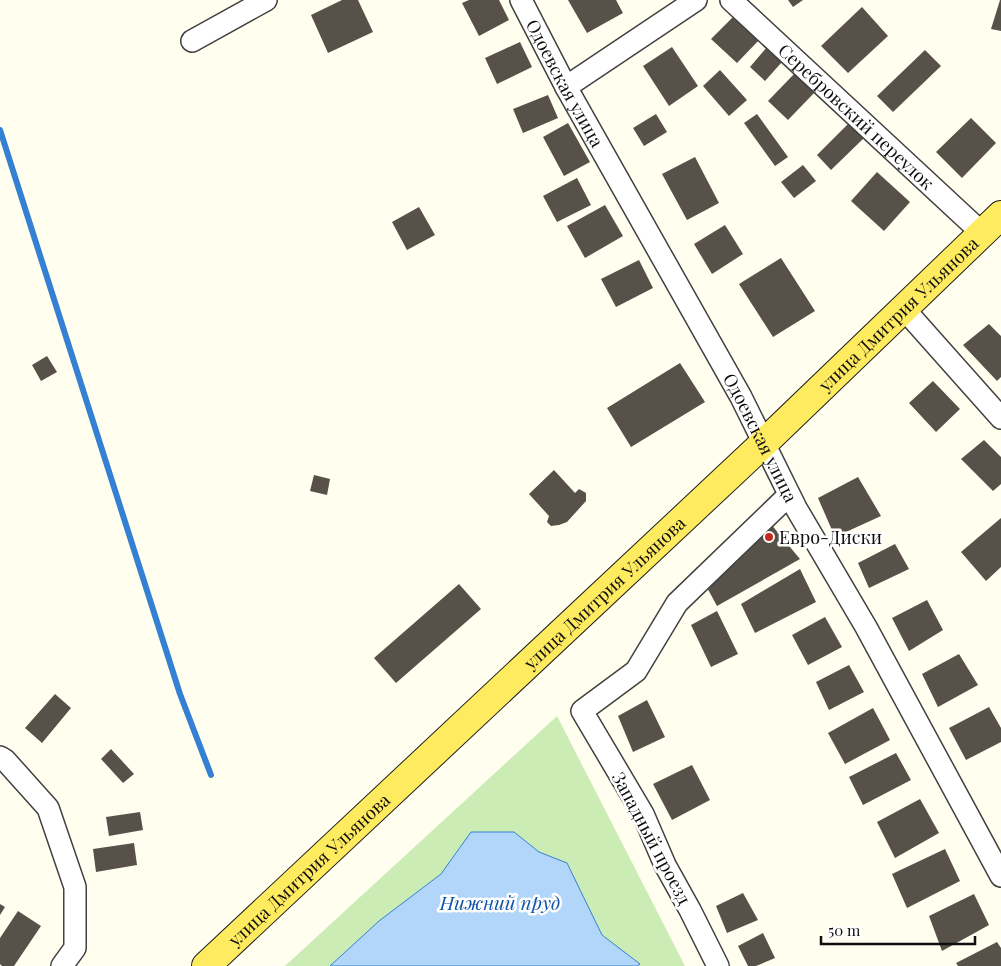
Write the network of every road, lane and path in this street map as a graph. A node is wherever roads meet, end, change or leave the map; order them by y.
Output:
1 (266, 0) edge
2 (521, 0) edge
3 (696, 0) edge
4 (731, 0) edge
5 (192, 41) dead end
6 (566, 87) junction
7 (991, 224) edge
8 (904, 309) junction
9 (1001, 418) edge
10 (765, 442) junction
11 (792, 501) junction
12 (0, 757) edge
13 (1001, 876) edge
14 (62, 966) edge
15 (206, 966) edge
16 (718, 966) edge

1 - 5 street
2 - 6 street, Одоевская улица
3 - 6 street
4 - 7 street, Серебровский переулок
6 - 10 street, Одоевская улица
7 - 8 main road, улица Дмитрия Ульянова
8 - 9 street
8 - 10 main road, улица Дмитрия Ульянова
10 - 11 street, Одоевская улица
10 - 15 main road, улица Дмитрия Ульянова
11 - 13 street, Одоевская улица
11 - 16 street, Западный проезд
12 - 14 street

